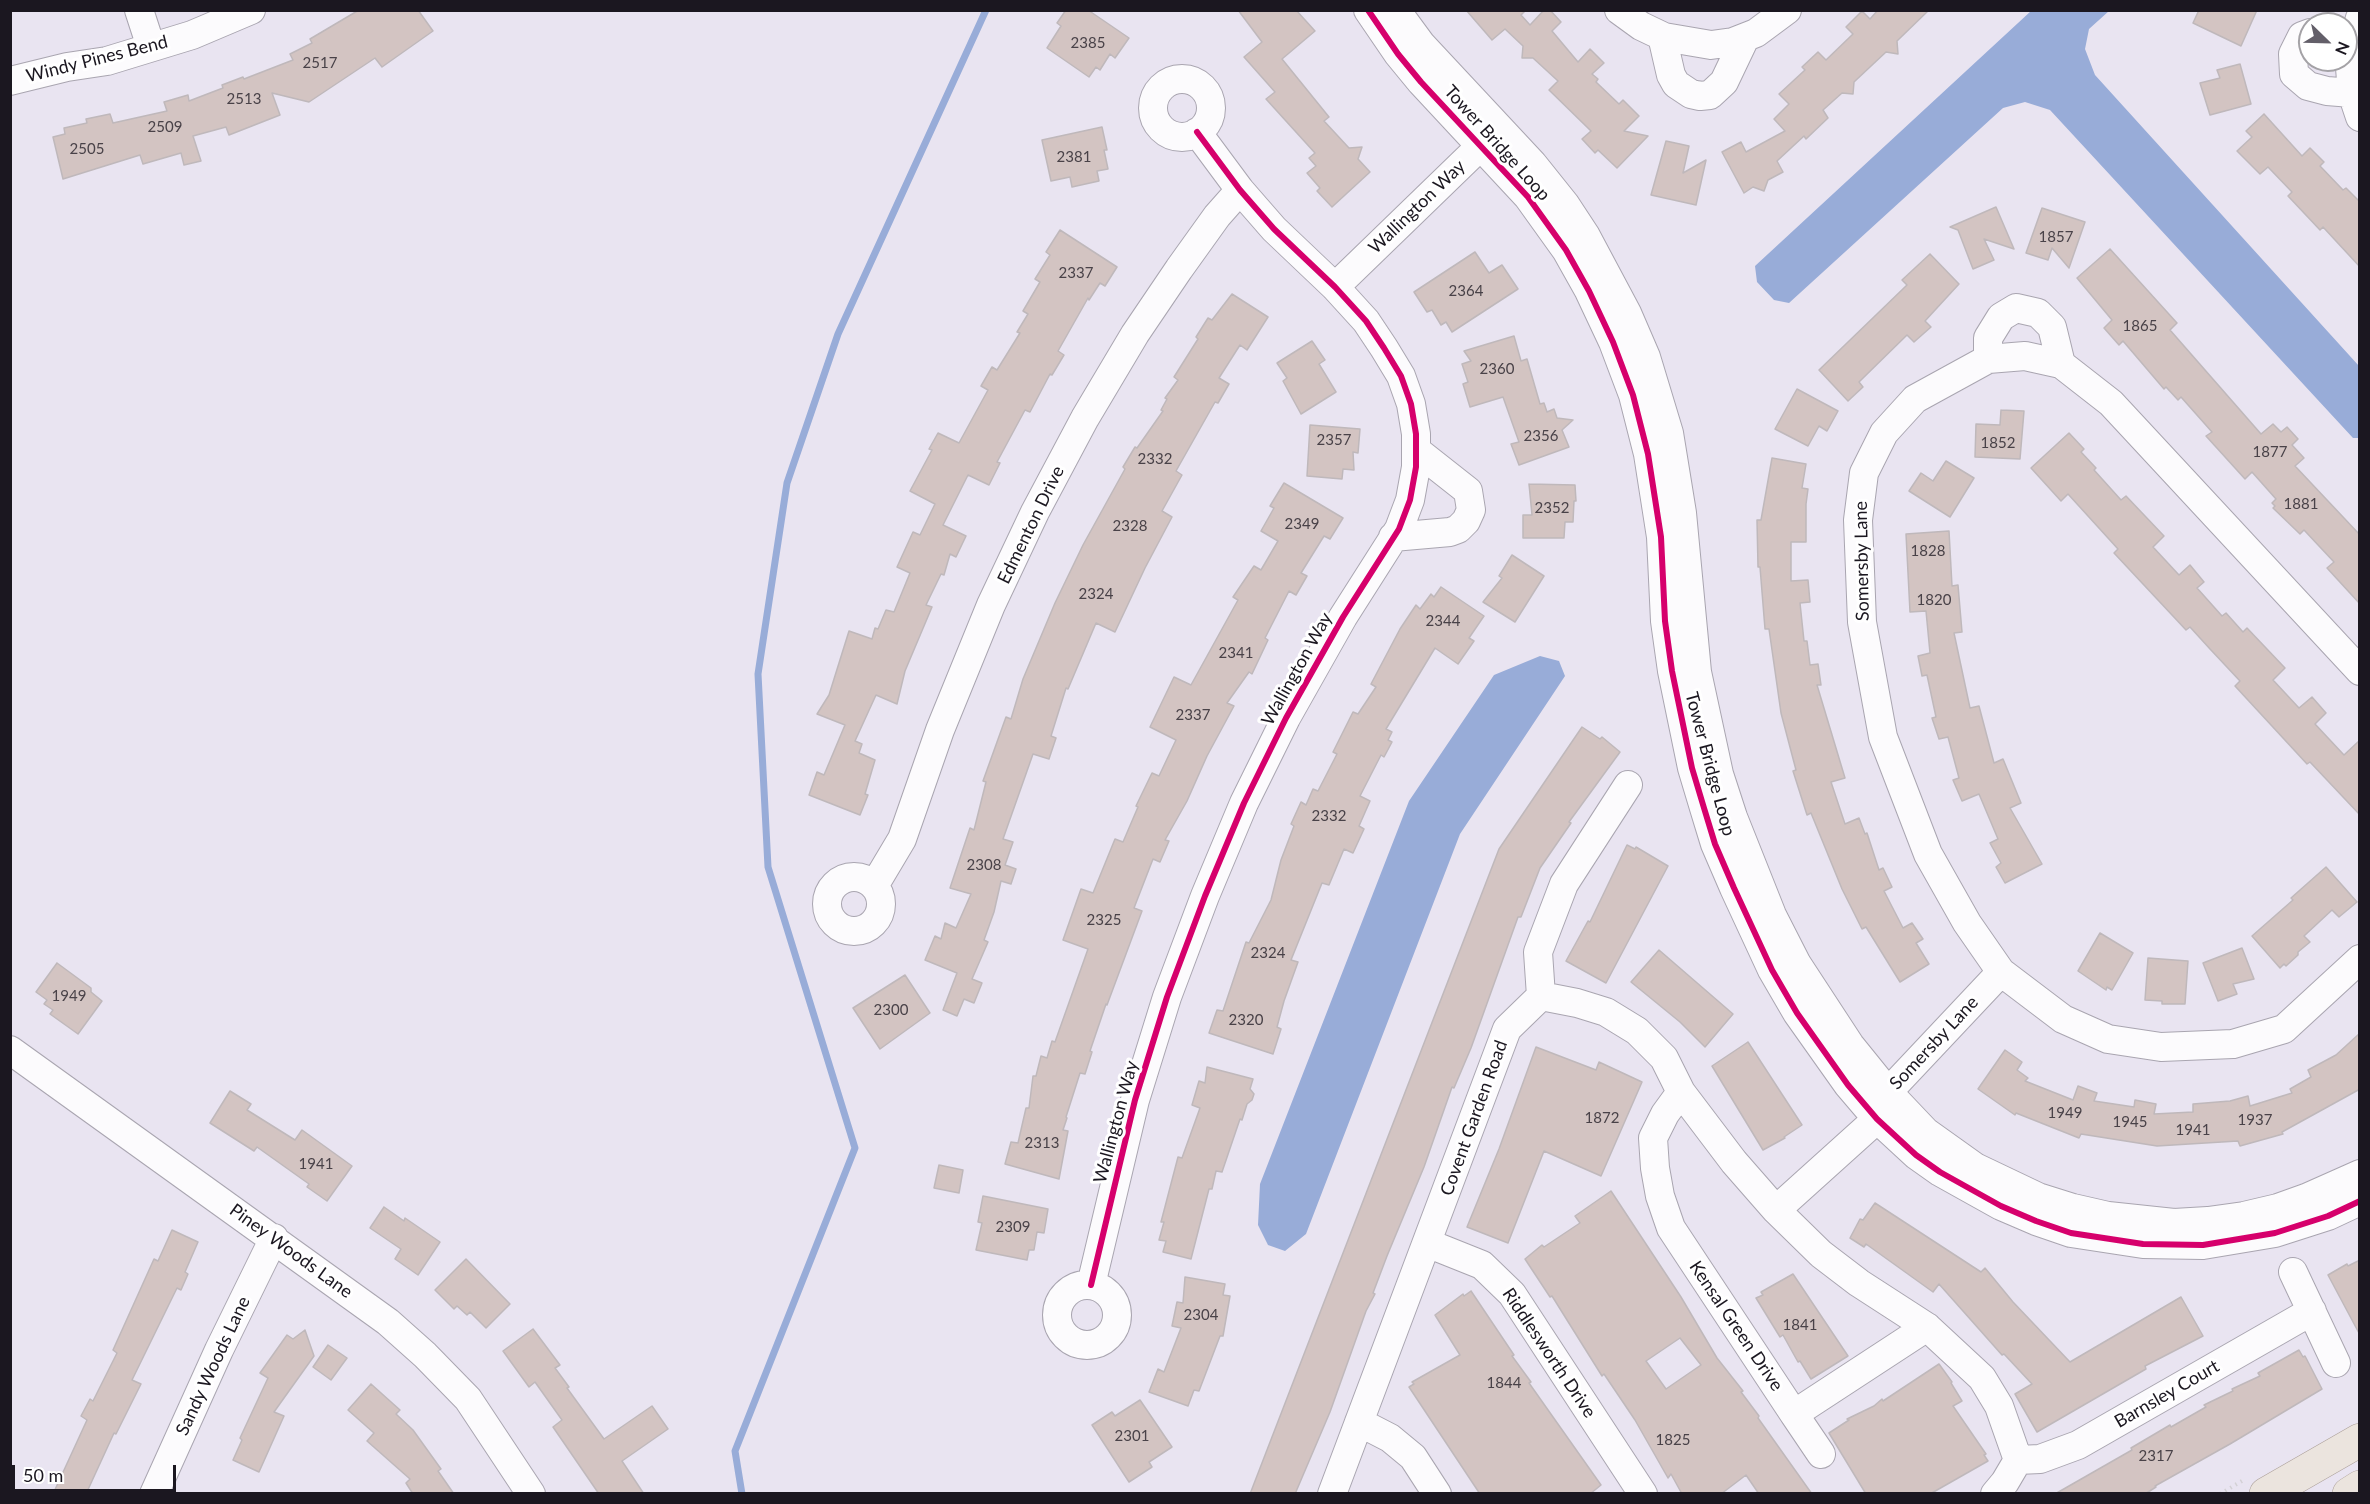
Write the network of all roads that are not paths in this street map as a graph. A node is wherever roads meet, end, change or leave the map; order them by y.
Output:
1 (139, 10) edge
2 (251, 10) edge
3 (1368, 10) edge
4 (1396, 10) edge
5 (1619, 10) edge
6 (1787, 10) edge
7 (1662, 36) junction
8 (1745, 38) junction
9 (2298, 45) edge
10 (151, 47) junction
11 (2351, 72) edge
12 (10, 81) edge
13 (2356, 105) edge
14 (1197, 132) dead end
15 (1490, 137) junction
16 (1240, 190) junction
17 (1335, 287) junction
18 (1989, 359) junction
19 (2061, 364) junction
20 (1416, 450) junction
21 (1393, 537) junction
22 (2360, 671) edge
23 (1628, 784) dead end
24 (874, 886) dead end
25 (2360, 959) edge
26 (2001, 972) junction
27 (1540, 996) junction
28 (10, 1050) edge
29 (1681, 1092) junction
30 (1888, 1092) junction
31 (1877, 1119) junction
32 (2360, 1174) edge
33 (2360, 1201) edge
34 (1776, 1210) junction
35 (274, 1238) junction
36 (1427, 1243) junction
37 (2293, 1272) dead end
38 (1091, 1285) dead end
39 (2312, 1311) junction
40 (1927, 1327) junction
41 (2336, 1363) dead end
42 (1794, 1414) junction
43 (1359, 1422) junction
44 (2360, 1440) edge
45 (1821, 1454) dead end
46 (2018, 1460) junction
47 (2360, 1487) edge
48 (154, 1494) edge
49 (531, 1494) edge
50 (1332, 1494) edge
51 (1437, 1494) edge
52 (1643, 1494) edge
53 (1995, 1494) edge
54 (2266, 1494) edge
55 (2349, 1494) edge

1 - 10 street
2 - 10 street, Windy Pines Bend
3 - 15 street, Tower Bridge Loop
4 - 15 street, Tower Bridge Loop
5 - 7 street
6 - 8 street
7 - 8 street
7 - 8 street
9 - 13 street
10 - 12 street, Windy Pines Bend
11 - 13 street
14 - 16 street, Wallington Way
15 - 17 street, Wallington Way
15 - 30 street, Tower Bridge Loop
15 - 31 street, Tower Bridge Loop
16 - 17 street, Wallington Way
16 - 24 street, Edmenton Drive
17 - 20 street, Wallington Way
18 - 19 street, Somersby Lane
18 - 19 street
18 - 26 street, Somersby Lane
19 - 22 street, Somersby Lane
20 - 21 street, Wallington Way
20 - 21 street
21 - 38 street, Wallington Way
23 - 27 street
25 - 26 street, Somersby Lane
26 - 30 street, Somersby Lane
27 - 29 street
27 - 36 street, Covent Garden Road
28 - 35 street, Piney Woods Lane
29 - 34 street
29 - 42 street, Kensal Green Drive
30 - 31 street, Somersby Lane
30 - 32 street, Tower Bridge Loop
31 - 33 street, Tower Bridge Loop
31 - 34 street
34 - 40 street
35 - 48 street, Sandy Woods Lane
35 - 49 street, Piney Woods Lane
36 - 43 street, Covent Garden Road
36 - 52 street, Riddlesworth Drive
37 - 39 street
39 - 41 street
39 - 46 street, Barnsley Court
40 - 42 street
40 - 46 street
42 - 45 street, Kensal Green Drive
43 - 50 street, Covent Garden Road
43 - 51 street
44 - 54 main road
46 - 53 street
47 - 55 main road

